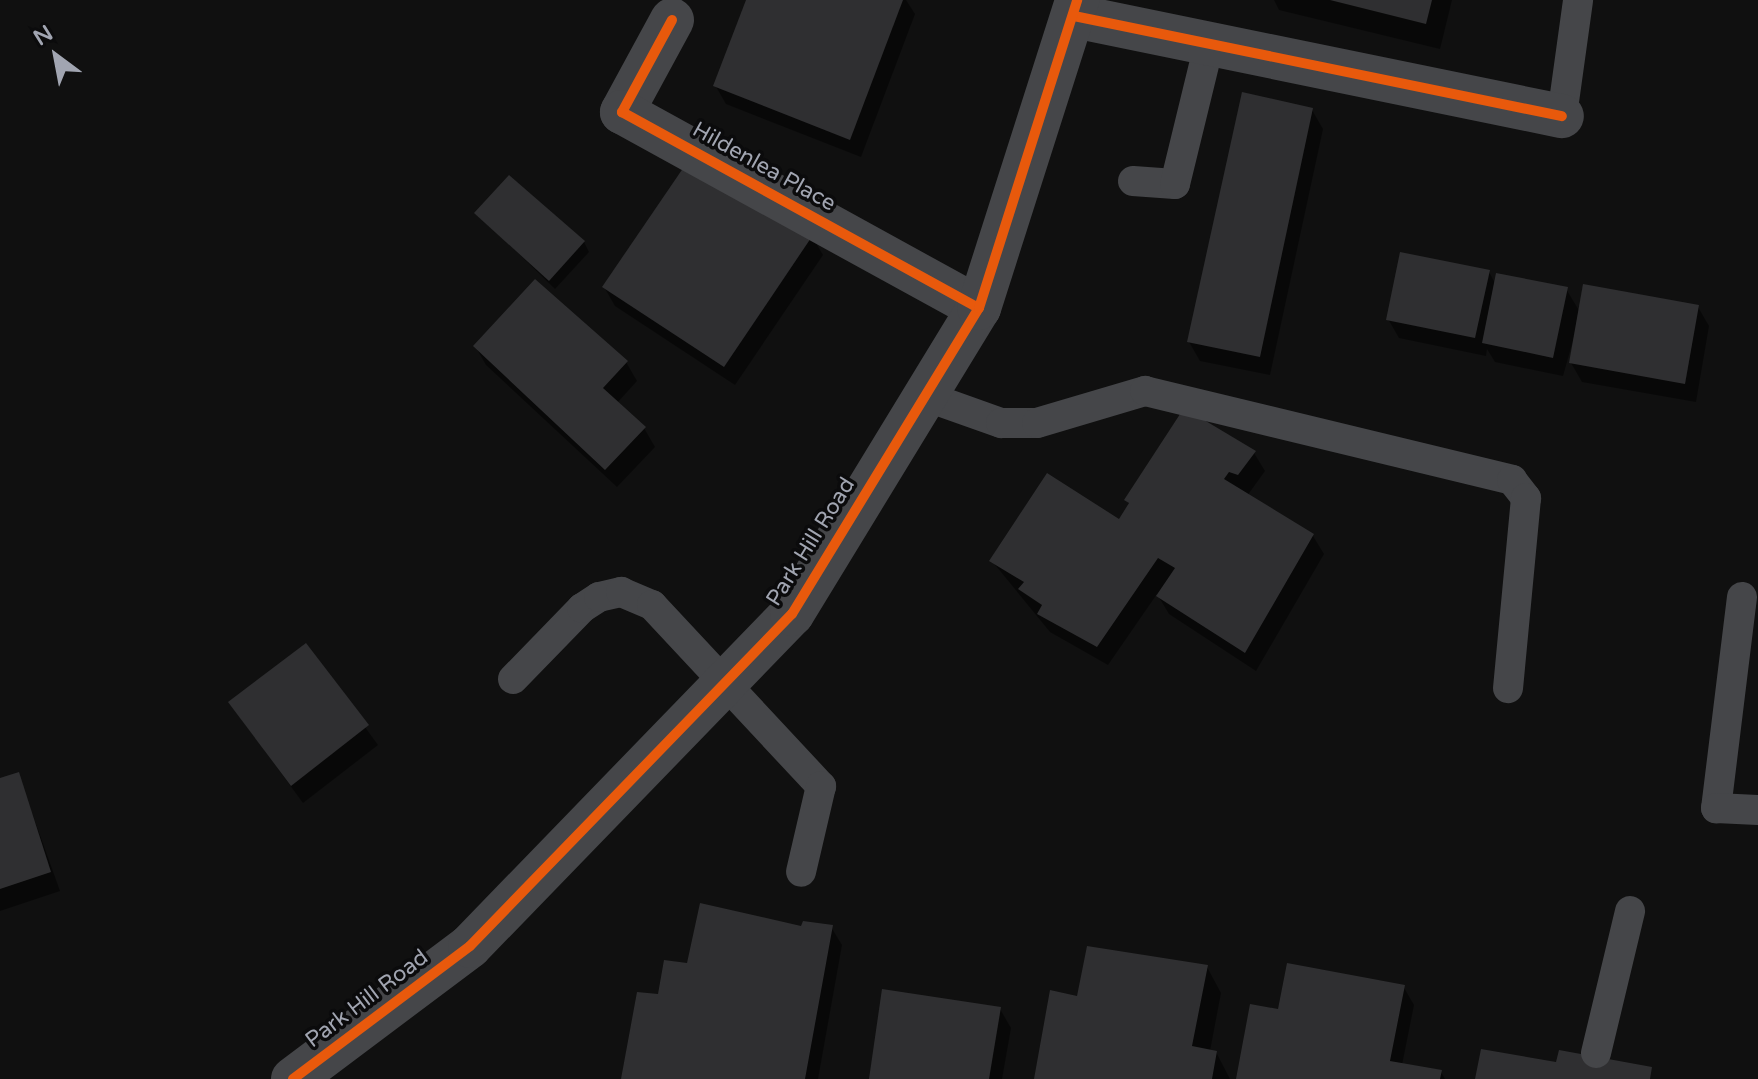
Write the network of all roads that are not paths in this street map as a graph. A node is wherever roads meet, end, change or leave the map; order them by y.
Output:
1 (1578, 0) edge
2 (1075, 8) edge
3 (672, 20) dead end
4 (1209, 44) junction
5 (1562, 116) joint
6 (1133, 181) dead end
7 (979, 308) junction
8 (925, 396) junction
9 (1742, 597) dead end
10 (513, 679) dead end
11 (725, 683) junction
12 (1508, 688) dead end
13 (1758, 810) edge
14 (801, 872) dead end
15 (1630, 911) dead end
16 (1596, 1053) dead end
17 (293, 1079) edge

1 - 5 lane
2 - 4 street
2 - 7 street, Park Hill Road
3 - 7 street, Hildenlea Place
4 - 5 street
4 - 6 lane
7 - 8 street, Park Hill Road
8 - 11 street, Park Hill Road
8 - 12 lane
9 - 13 lane
10 - 11 lane
11 - 14 lane
11 - 17 street, Park Hill Road
15 - 16 lane

